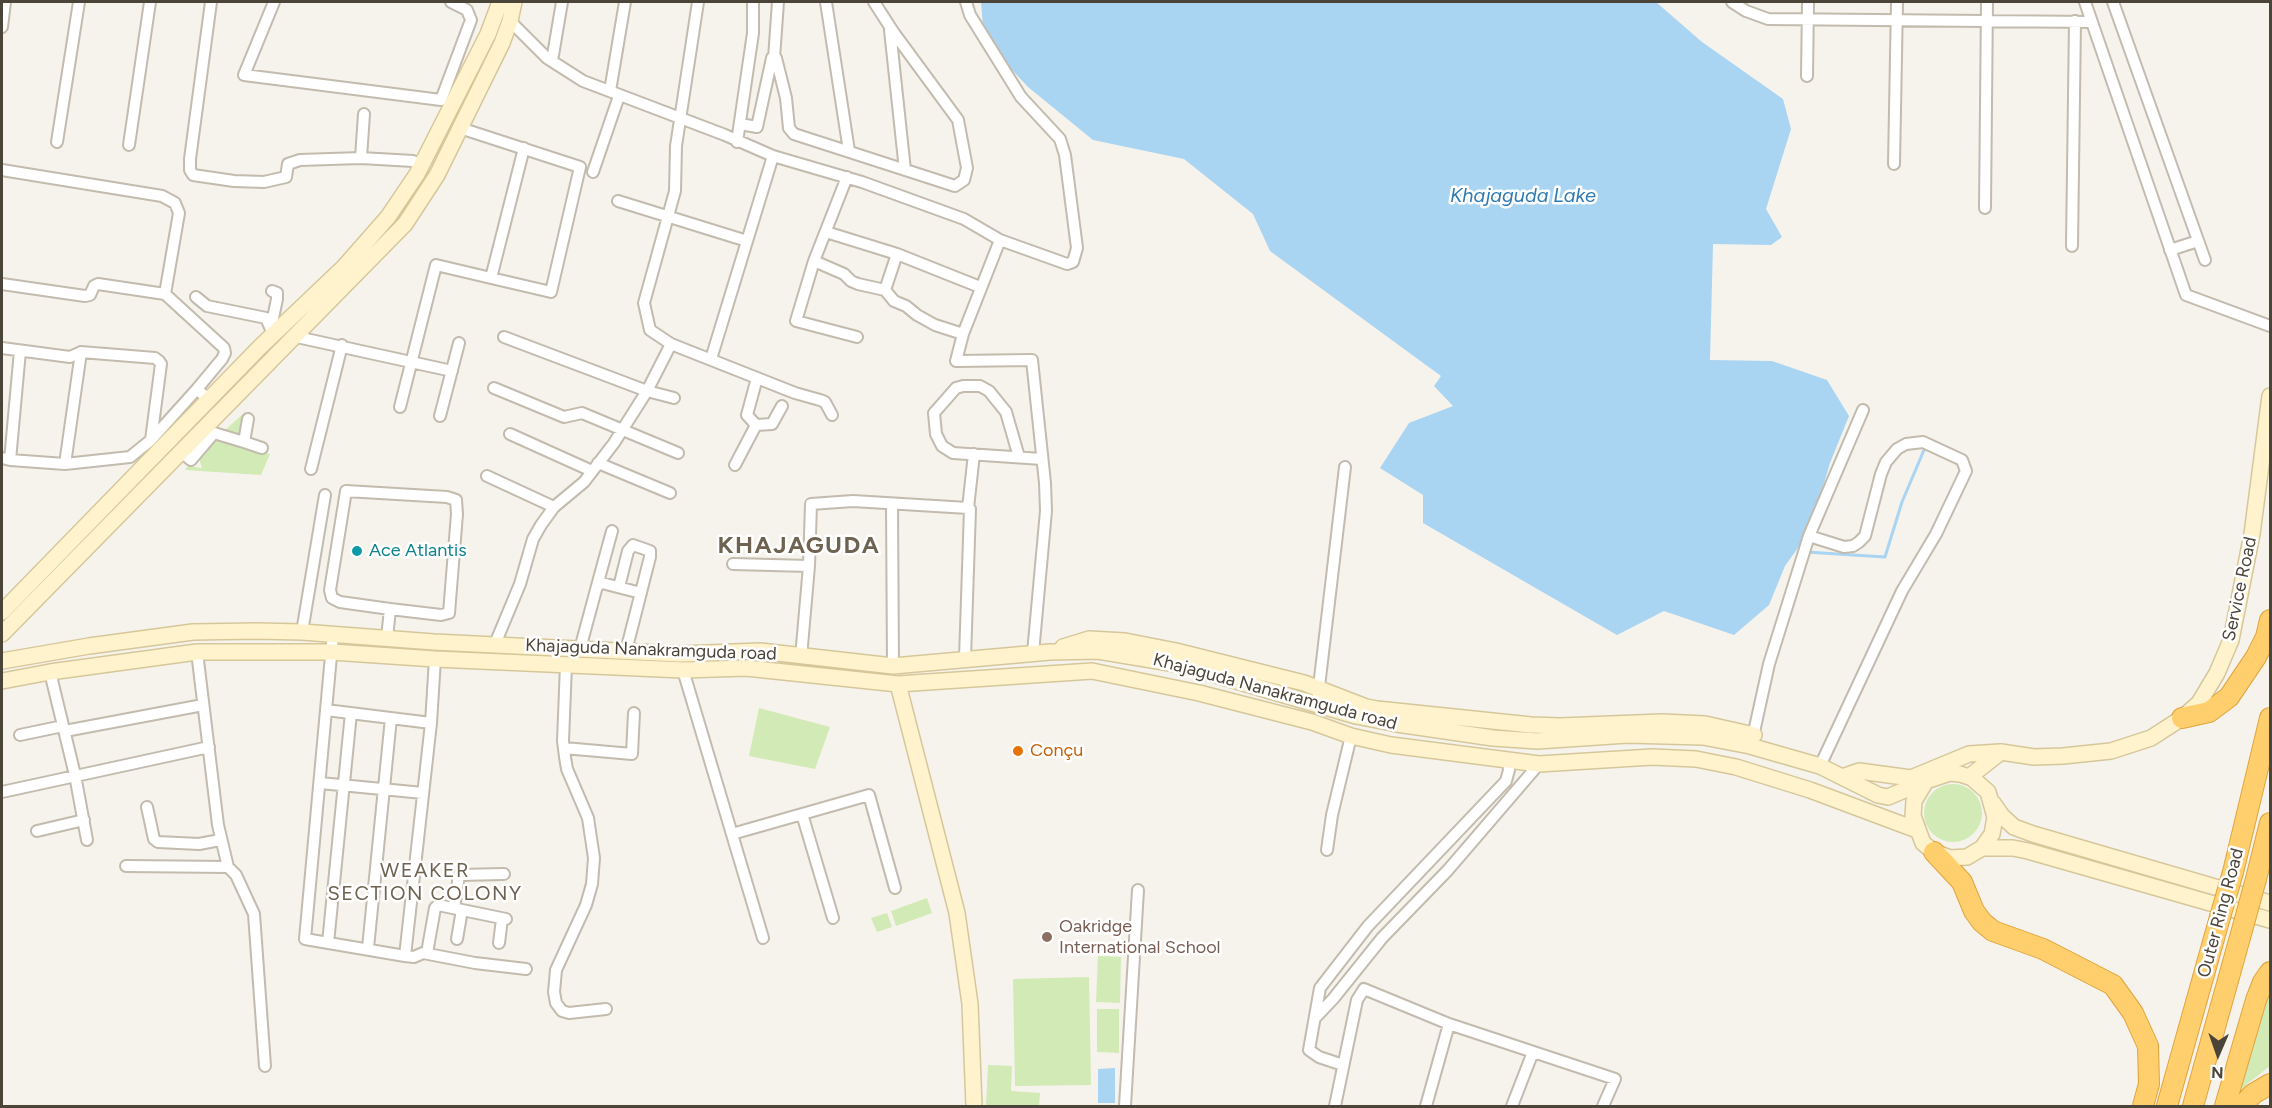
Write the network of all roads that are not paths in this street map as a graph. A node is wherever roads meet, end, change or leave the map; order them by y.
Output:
1 (5, 2) edge
2 (79, 2) edge
3 (150, 2) edge
4 (211, 2) edge
5 (274, 2) edge
6 (451, 2) edge
7 (500, 2) edge
8 (514, 2) edge
9 (562, 2) edge
10 (625, 2) edge
11 (698, 2) edge
12 (753, 2) edge
13 (778, 2) edge
14 (826, 2) edge
15 (873, 2) edge
16 (966, 2) edge
17 (1732, 2) edge
18 (1808, 2) edge
19 (1897, 2) edge
20 (1987, 2) edge
21 (2085, 2) edge
22 (2113, 2) edge
23 (1808, 19) junction
24 (1896, 20) junction
25 (510, 21) junction
26 (1987, 21) junction
27 (2075, 21) junction
28 (2092, 22) junction
29 (2, 27) edge
30 (890, 27) junction
31 (458, 56) junction
32 (774, 58) junction
33 (552, 61) junction
34 (465, 68) junction
35 (1807, 76) dead end
36 (614, 94) junction
37 (364, 114) dead end
38 (682, 119) junction
39 (740, 124) junction
40 (460, 128) junction
41 (57, 142) dead end
42 (737, 142) junction
43 (129, 145) dead end
44 (524, 148) junction
45 (849, 151) junction
46 (773, 156) junction
47 (361, 158) junction
48 (1894, 164) dead end
49 (421, 165) junction
50 (2, 170) edge
51 (906, 170) junction
52 (593, 172) dead end
53 (847, 177) junction
54 (618, 201) dead end
55 (1985, 208) dead end
56 (669, 217) junction
57 (826, 232) junction
58 (1000, 240) junction
59 (747, 241) junction
60 (2198, 241) junction
61 (2072, 246) dead end
62 (2170, 250) junction
63 (897, 254) junction
64 (2205, 260) dead end
65 (814, 261) junction
66 (352, 268) junction
67 (491, 278) junction
68 (2, 284) edge
69 (981, 287) junction
70 (885, 290) junction
71 (272, 291) dead end
72 (165, 294) junction
73 (196, 297) dead end
74 (274, 324) junction
75 (2271, 326) edge
76 (963, 334) junction
77 (297, 337) junction
78 (504, 337) dead end
79 (857, 337) dead end
80 (459, 343) dead end
81 (671, 344) junction
82 (342, 345) junction
83 (2, 348) edge
84 (20, 351) junction
85 (81, 351) junction
86 (711, 359) junction
87 (411, 361) junction
88 (452, 370) junction
89 (757, 378) junction
90 (494, 388) dead end
91 (196, 389) junction
92 (648, 391) junction
93 (2271, 396) edge
94 (674, 398) dead end
95 (187, 399) junction
96 (204, 405) junction
97 (782, 406) dead end
98 (400, 407) dead end
99 (1863, 410) dead end
100 (832, 415) dead end
101 (440, 416) dead end
102 (248, 419) dead end
103 (756, 425) junction
104 (622, 429) junction
105 (510, 434) dead end
106 (151, 440) junction
107 (244, 442) junction
108 (262, 448) dead end
109 (181, 452) junction
110 (678, 453) dead end
111 (974, 454) junction
112 (1019, 457) junction
113 (6, 459) edge
114 (1042, 459) junction
115 (65, 464) junction
116 (735, 465) dead end
117 (595, 467) junction
118 (1345, 467) dead end
119 (311, 469) dead end
120 (488, 476) dead end
121 (670, 494) dead end
122 (325, 495) dead end
123 (892, 504) junction
124 (554, 507) junction
125 (968, 508) junction
126 (612, 531) dead end
127 (1809, 536) junction
128 (733, 564) dead end
129 (809, 566) junction
130 (597, 586) junction
131 (619, 587) junction
132 (641, 593) junction
133 (390, 609) junction
134 (2, 612) edge
135 (2271, 620) edge
136 (302, 632) junction
137 (2, 634) edge
138 (333, 634) junction
139 (387, 638) junction
140 (495, 644) junction
141 (580, 649) junction
142 (626, 651) junction
143 (197, 652) junction
144 (332, 652) junction
145 (1033, 653) junction
146 (801, 657) junction
147 (6, 658) edge
148 (965, 658) junction
149 (435, 659) junction
150 (566, 665) junction
151 (893, 666) junction
152 (683, 670) junction
153 (50, 672) junction
154 (2, 681) edge
155 (898, 684) junction
156 (1318, 697) junction
157 (203, 705) junction
158 (326, 710) junction
159 (634, 713) dead end
160 (351, 714) junction
161 (391, 718) junction
162 (2182, 718) junction
163 (2271, 718) edge
164 (431, 723) junction
165 (64, 728) junction
166 (20, 735) dead end
167 (1351, 736) junction
168 (1752, 740) junction
169 (209, 747) junction
170 (564, 748) junction
171 (2001, 752) junction
172 (1508, 760) junction
173 (1539, 764) junction
174 (1820, 766) junction
175 (75, 775) junction
176 (1842, 777) junction
177 (1969, 777) junction
178 (1926, 781) junction
179 (320, 783) junction
180 (344, 785) junction
181 (384, 789) junction
182 (2, 792) edge
183 (423, 793) junction
184 (1991, 801) junction
185 (147, 807) dead end
186 (802, 814) junction
187 (84, 820) junction
188 (2271, 823) edge
189 (1917, 830) junction
190 (37, 831) dead end
191 (732, 834) junction
192 (87, 840) dead end
193 (220, 840) junction
194 (1982, 848) junction
195 (1327, 850) dead end
196 (1934, 852) junction
197 (126, 866) dead end
198 (228, 867) junction
199 (504, 874) dead end
200 (896, 888) dead end
201 (1138, 890) dead end
202 (2271, 903) edge
203 (458, 909) junction
204 (833, 918) dead end
205 (2271, 920) edge
206 (763, 938) dead end
207 (457, 939) dead end
208 (328, 943) junction
209 (499, 943) dead end
210 (368, 948) junction
211 (427, 954) junction
212 (405, 956) junction
213 (525, 969) dead end
214 (2271, 972) edge
215 (606, 1009) dead end
216 (1313, 1020) junction
217 (1449, 1024) junction
218 (1533, 1052) junction
219 (1343, 1063) junction
220 (264, 1066) dead end
221 (2271, 1084) edge
222 (974, 1107) edge
223 (1125, 1107) edge
224 (1335, 1107) edge
225 (1426, 1107) edge
226 (1512, 1107) edge
227 (1603, 1107) edge
228 (2143, 1107) edge
229 (2167, 1107) edge
230 (2193, 1107) edge
231 (2225, 1107) edge
232 (2242, 1107) edge

1 - 29 street
2 - 41 street
3 - 43 street
4 - 47 street
5 - 34 street
6 - 31 street
7 - 34 main road
8 - 25 main road
9 - 33 street
10 - 36 street
11 - 38 street
12 - 39 street
13 - 32 street
14 - 45 street
15 - 30 street
16 - 58 street
17 - 23 street
18 - 23 street
19 - 24 street
20 - 26 street
21 - 28 street
22 - 60 street
23 - 24 street
23 - 35 street
24 - 26 street
24 - 48 street
25 - 33 street
25 - 40 main road
26 - 27 street
26 - 55 street
27 - 28 street
27 - 61 street
28 - 62 street
30 - 51 street
30 - 51 street
31 - 34 street
31 - 34 street
32 - 39 street
32 - 45 street
33 - 36 street
34 - 49 main road
36 - 38 street
36 - 52 street
37 - 47 street
38 - 42 street
38 - 56 street
39 - 42 street
40 - 44 street
40 - 66 main road
42 - 46 street
44 - 67 street
44 - 67 street
45 - 51 street
46 - 53 street
46 - 59 street
47 - 49 street
49 - 66 main road
50 - 72 street
53 - 57 street
53 - 58 street
54 - 56 street
56 - 59 street
56 - 81 street
57 - 63 street
57 - 65 street
58 - 69 street
59 - 86 street
60 - 62 street
60 - 64 street
62 - 75 street
63 - 69 street
63 - 70 street
65 - 70 street
65 - 79 street
66 - 74 main road
66 - 77 main road
67 - 87 street
68 - 72 street
69 - 76 street
70 - 76 street
71 - 74 street
72 - 91 street
73 - 74 street
74 - 96 main road
76 - 114 street
77 - 82 street
77 - 109 main road
78 - 92 street
80 - 88 street
81 - 86 street
81 - 92 street
82 - 87 street
82 - 119 street
83 - 84 street
84 - 85 street
84 - 113 street
85 - 106 street
85 - 115 street
86 - 89 street
87 - 88 street
87 - 98 street
88 - 101 street
89 - 100 street
89 - 103 street
90 - 104 street
91 - 95 street
91 - 96 street
92 - 94 street
92 - 104 street
93 - 162 main road, Service Road
95 - 96 street
95 - 106 street
96 - 134 main road
97 - 103 street
99 - 127 street
102 - 107 street
103 - 116 street
104 - 110 street
104 - 117 street
105 - 117 street
106 - 115 street
107 - 108 street
107 - 109 street
109 - 137 main road
111 - 112 street
111 - 112 street
111 - 125 street
112 - 114 street
113 - 115 street
114 - 145 street
117 - 121 street
117 - 124 street
118 - 156 street
120 - 124 street
122 - 136 street
123 - 125 street
123 - 129 street
123 - 151 street
124 - 140 street
125 - 148 street
126 - 130 street
127 - 168 street
127 - 174 street
128 - 129 street
129 - 146 street
130 - 131 street
130 - 141 street
131 - 132 street
131 - 132 street
132 - 142 street
133 - 133 street
133 - 139 street
135 - 162 highway
136 - 138 main road, Khajaguda Nanakramguda road
136 - 147 main road, Khajaguda Nanakramguda road
138 - 139 main road, Khajaguda Nanakramguda road
138 - 144 street
139 - 140 main road, Khajaguda Nanakramguda road
140 - 141 main road, Khajaguda Nanakramguda road
141 - 142 main road, Khajaguda Nanakramguda road
142 - 146 main road, Khajaguda Nanakramguda road
143 - 144 main road, Khajaguda Nanakramguda road
143 - 153 main road, Khajaguda Nanakramguda road
143 - 157 street
144 - 149 main road, Khajaguda Nanakramguda road
144 - 158 street
145 - 148 main road, Khajaguda Nanakramguda road
145 - 156 main road, Khajaguda Nanakramguda road
146 - 151 main road, Khajaguda Nanakramguda road
148 - 151 main road, Khajaguda Nanakramguda road
149 - 150 main road, Khajaguda Nanakramguda road
149 - 164 street
150 - 152 main road, Khajaguda Nanakramguda road
150 - 170 street
152 - 155 main road, Khajaguda Nanakramguda road
152 - 191 street
153 - 154 main road, Khajaguda Nanakramguda road
153 - 165 street
155 - 167 main road, Khajaguda Nanakramguda road
155 - 222 main road
156 - 168 main road, Khajaguda Nanakramguda road
157 - 165 street
157 - 169 street
158 - 160 street
158 - 179 street
159 - 170 street
160 - 161 street
160 - 180 street
161 - 164 street
161 - 181 street
162 - 171 main road, Service Road
163 - 229 highway, Outer Ring Road, bridge
164 - 183 street
165 - 166 street
165 - 175 street
167 - 172 main road, Khajaguda Nanakramguda road
167 - 195 street
168 - 174 main road, Khajaguda Nanakramguda road
169 - 175 street
169 - 193 street
170 - 215 street
171 - 176 main road, Service Road
171 - 177 main road
172 - 173 main road, Khajaguda Nanakramguda road
172 - 216 street
173 - 189 main road, Khajaguda Nanakramguda road
173 - 216 street
174 - 176 main road, Khajaguda Nanakramguda road
175 - 182 street
175 - 187 street
176 - 178 main road, Khajaguda Nanakramguda road
177 - 178 main road
177 - 184 main road
178 - 189 main road
179 - 180 street
179 - 208 street
180 - 181 street
180 - 208 street
181 - 183 street
181 - 210 street
183 - 212 street
184 - 194 main road
184 - 202 main road
185 - 193 street
186 - 191 street
186 - 200 street
186 - 204 street
187 - 190 street
187 - 192 street
188 - 230 highway, Outer Ring Road, bridge
189 - 196 main road
191 - 206 street
193 - 198 street
194 - 196 main road
194 - 205 main road
196 - 228 highway
197 - 198 street
198 - 220 street
199 - 203 street
201 - 223 street
203 - 207 street
203 - 209 street
203 - 211 street
208 - 210 street
210 - 212 street
211 - 212 street
211 - 213 street
214 - 231 highway
216 - 219 street
217 - 218 street
217 - 219 street
217 - 225 street
218 - 226 street
218 - 227 street
219 - 224 street
221 - 232 highway

